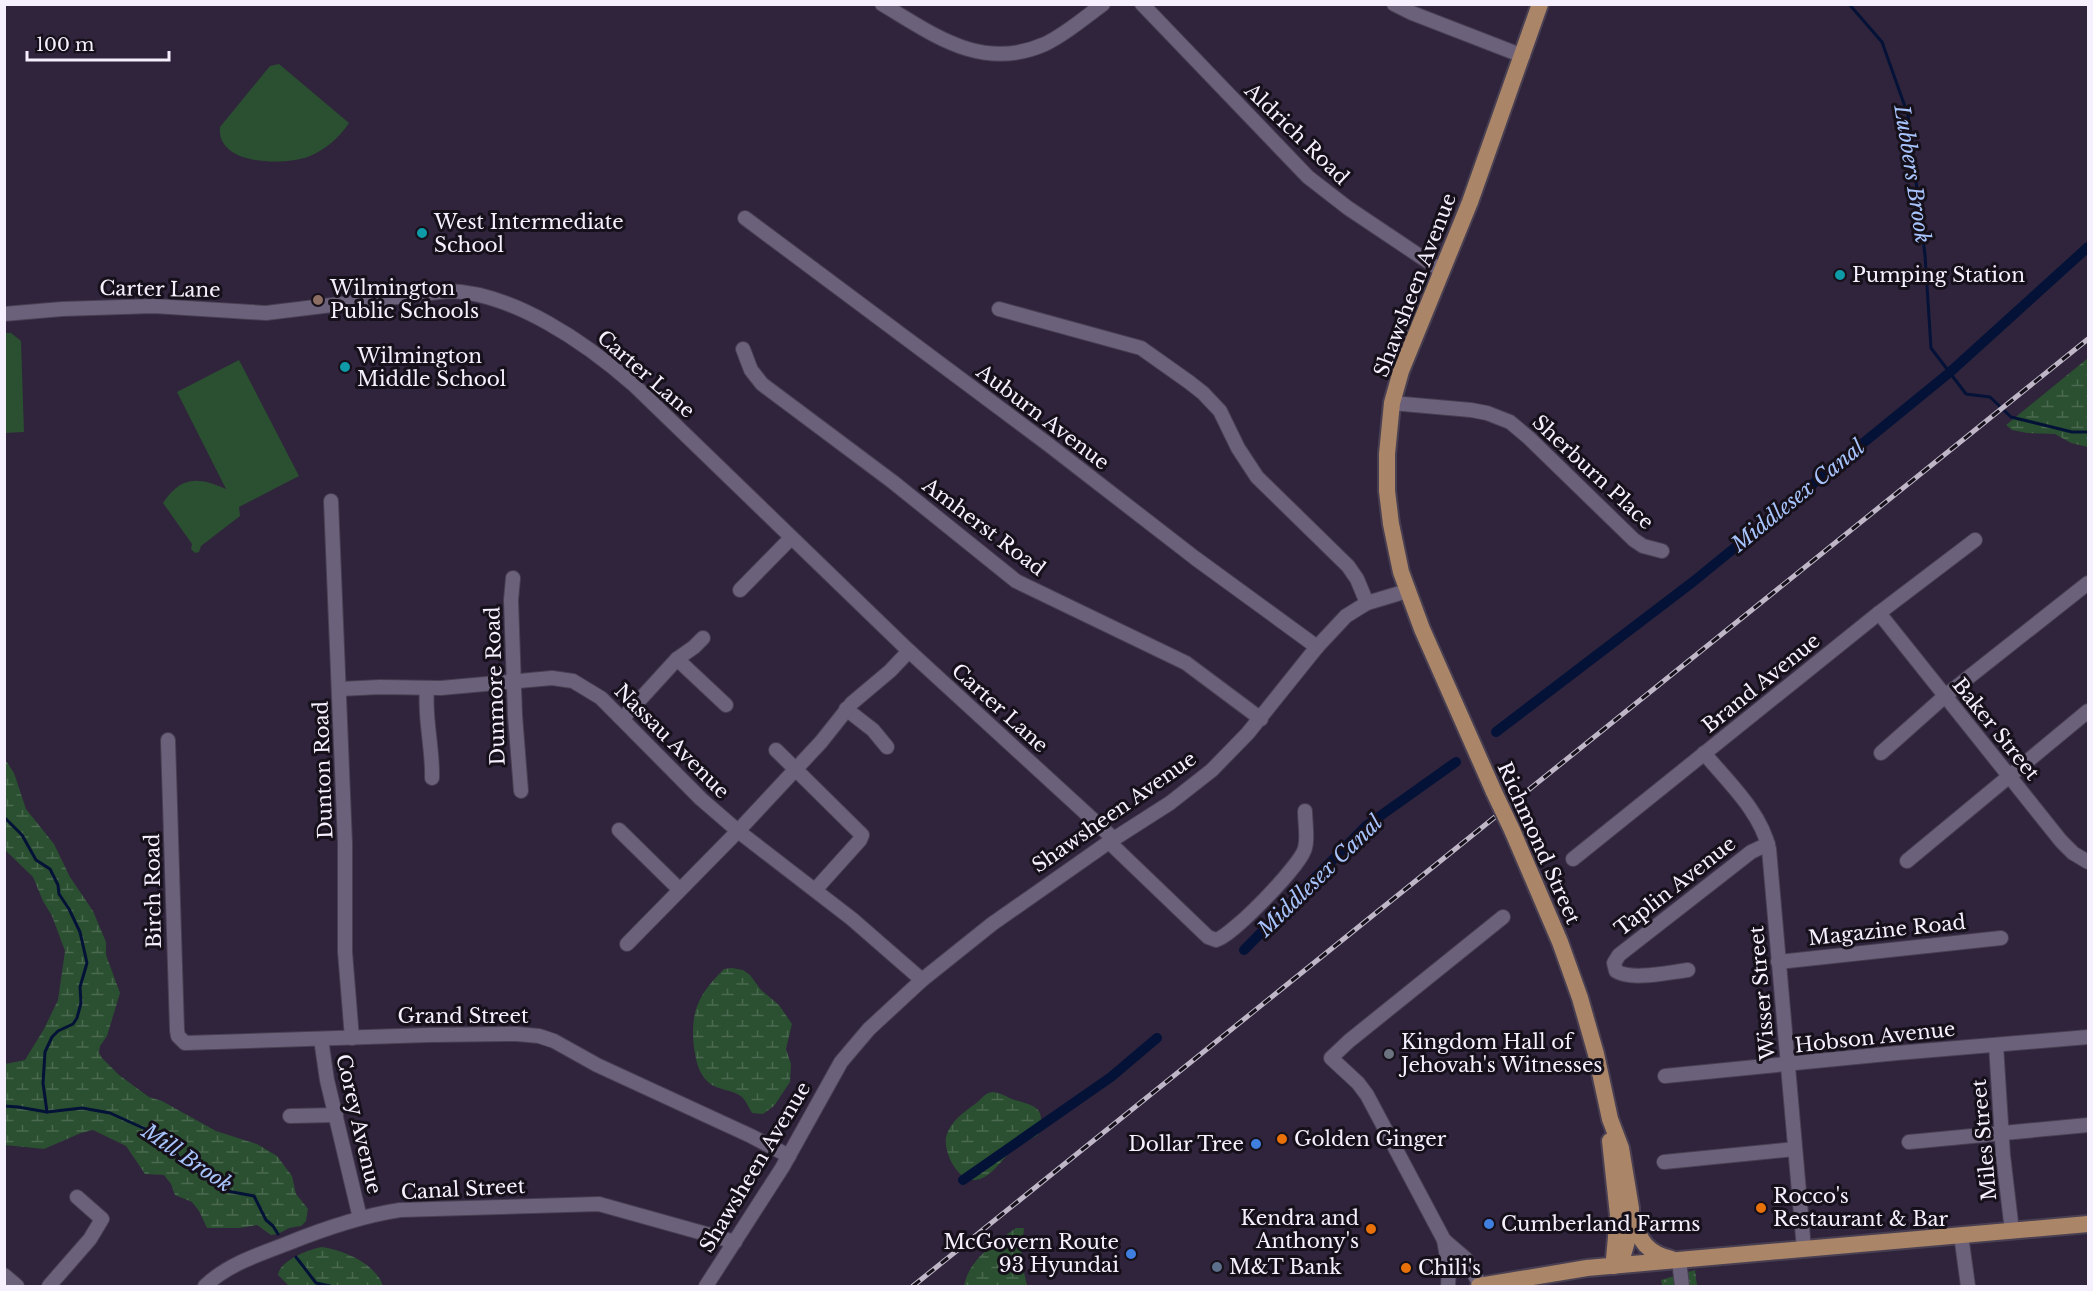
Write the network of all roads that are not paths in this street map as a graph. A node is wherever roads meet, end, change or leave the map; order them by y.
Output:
1 (882, 4) edge
2 (1103, 4) edge
3 (1142, 4) edge
4 (1394, 4) edge
5 (1540, 4) edge
6 (1523, 56) junction
7 (745, 218) dead end
8 (1442, 271) junction
9 (999, 309) dead end
10 (4, 314) edge
11 (743, 349) dead end
12 (1392, 403) junction
13 (331, 501) dead end
14 (791, 538) junction
15 (1975, 540) dead end
16 (1662, 551) dead end
17 (513, 578) dead end
18 (2088, 583) edge
19 (740, 590) dead end
20 (1407, 591) junction
21 (1367, 603) junction
22 (1879, 613) junction
23 (703, 638) dead end
24 (1317, 647) junction
25 (909, 651) junction
26 (677, 659) junction
27 (514, 681) junction
28 (427, 688) junction
29 (340, 689) junction
30 (1945, 696) junction
31 (726, 705) dead end
32 (846, 710) junction
33 (2088, 711) edge
34 (623, 718) junction
35 (1261, 718) junction
36 (168, 740) dead end
37 (887, 747) dead end
38 (776, 750) dead end
39 (1704, 753) junction
40 (1881, 753) dead end
41 (795, 769) junction
42 (2009, 776) junction
43 (432, 778) dead end
44 (520, 791) dead end
45 (1305, 811) dead end
46 (619, 830) dead end
47 (738, 831) junction
48 (1112, 840) junction
49 (1768, 844) junction
50 (1573, 859) dead end
51 (1907, 861) dead end
52 (2088, 862) edge
53 (679, 889) junction
54 (815, 890) junction
55 (1503, 917) dead end
56 (2001, 938) dead end
57 (627, 944) dead end
58 (1778, 962) junction
59 (1688, 970) dead end
60 (922, 980) junction
61 (2088, 1037) edge
62 (352, 1038) junction
63 (321, 1039) junction
64 (182, 1040) joint
65 (1996, 1045) junction
66 (1787, 1065) junction
67 (1665, 1076) dead end
68 (336, 1115) junction
69 (290, 1116) dead end
70 (1610, 1119) junction
71 (2088, 1125) edge
72 (2001, 1133) junction
73 (1909, 1142) dead end
74 (1795, 1149) junction
75 (789, 1156) junction
76 (1664, 1162) dead end
77 (77, 1197) dead end
78 (1631, 1208) junction
79 (360, 1218) junction
80 (2088, 1224) edge
81 (2012, 1231) junction
82 (1961, 1235) junction
83 (1444, 1240) junction
84 (735, 1242) junction
85 (1804, 1250) junction
86 (1679, 1260) junction
87 (1613, 1266) junction
88 (4, 1275) edge
89 (1480, 1286) edge
90 (17, 1287) edge
91 (49, 1287) edge
92 (205, 1287) edge
93 (706, 1287) edge
94 (1448, 1287) edge
95 (1682, 1287) edge
96 (1968, 1287) edge

1 - 2 street
3 - 8 street, Aldrich Road
4 - 6 street
5 - 6 main road, Shawsheen Avenue
6 - 8 main road, Shawsheen Avenue
7 - 24 street, Auburn Avenue
8 - 12 main road, Shawsheen Avenue
9 - 21 street
10 - 14 street, Carter Lane
11 - 35 street, Amherst Road
12 - 16 street, Sherburn Place
12 - 20 main road, Shawsheen Avenue
13 - 29 street, Dunton Road
14 - 19 street
14 - 25 street, Carter Lane
15 - 22 street, Brand Avenue
17 - 27 street, Dunmore Road
18 - 30 street
20 - 21 street, Shawsheen Avenue
20 - 70 main road, Richmond Street, bridge
21 - 24 street, Shawsheen Avenue
22 - 30 street, Baker Street
22 - 39 street, Brand Avenue
23 - 26 street
24 - 35 street, Shawsheen Avenue
25 - 32 street
25 - 48 street, Carter Lane
26 - 31 street
26 - 34 street
27 - 28 street, Nassau Avenue
27 - 34 street, Nassau Avenue
27 - 44 street, Dunmore Road
28 - 29 street, Nassau Avenue
28 - 43 street
29 - 62 street, Dunton Road
30 - 40 street
30 - 42 street, Baker Street
32 - 37 street
32 - 41 street
33 - 42 street
34 - 47 street, Nassau Avenue
35 - 48 street, Shawsheen Avenue
36 - 64 street, Birch Road
38 - 41 street
39 - 49 street, Wisser Street
39 - 50 street, Brand Avenue
41 - 47 street
41 - 54 street
42 - 51 street
42 - 52 street, Baker Street
45 - 48 street, Carter Lane
46 - 53 street
47 - 53 street
47 - 54 street, Nassau Avenue
48 - 60 street, Shawsheen Avenue
49 - 58 street, Wisser Street
49 - 59 street, Taplin Avenue
53 - 57 street
54 - 60 street, Nassau Avenue
55 - 83 street
56 - 58 street, Magazine Road
58 - 66 street, Wisser Street
60 - 75 street, Shawsheen Avenue
61 - 65 street, Hobson Avenue
62 - 63 street, Grand Street
62 - 75 street, Grand Street
63 - 64 street, Grand Street
63 - 68 street, Corey Avenue
65 - 66 street, Hobson Avenue
65 - 72 street, Miles Street
66 - 67 street, Hobson Avenue
66 - 74 street, Wisser Street
68 - 69 street
68 - 79 street, Corey Avenue
70 - 78 main road, Richmond Street
70 - 87 main road, Richmond Street
71 - 72 street
72 - 73 street
72 - 81 street, Miles Street
74 - 76 street
74 - 85 street, Wisser Street
75 - 84 street, Shawsheen Avenue
77 - 91 street
78 - 86 main road
78 - 87 main road, Richmond Street
79 - 84 street, Canal Street
79 - 92 street, Canal Street
80 - 81 main road
81 - 82 main road
82 - 85 main road
82 - 96 street
83 - 89 street
83 - 94 street
84 - 93 street, Shawsheen Avenue
85 - 86 main road
86 - 87 main road
86 - 95 street
87 - 89 main road
88 - 90 street

